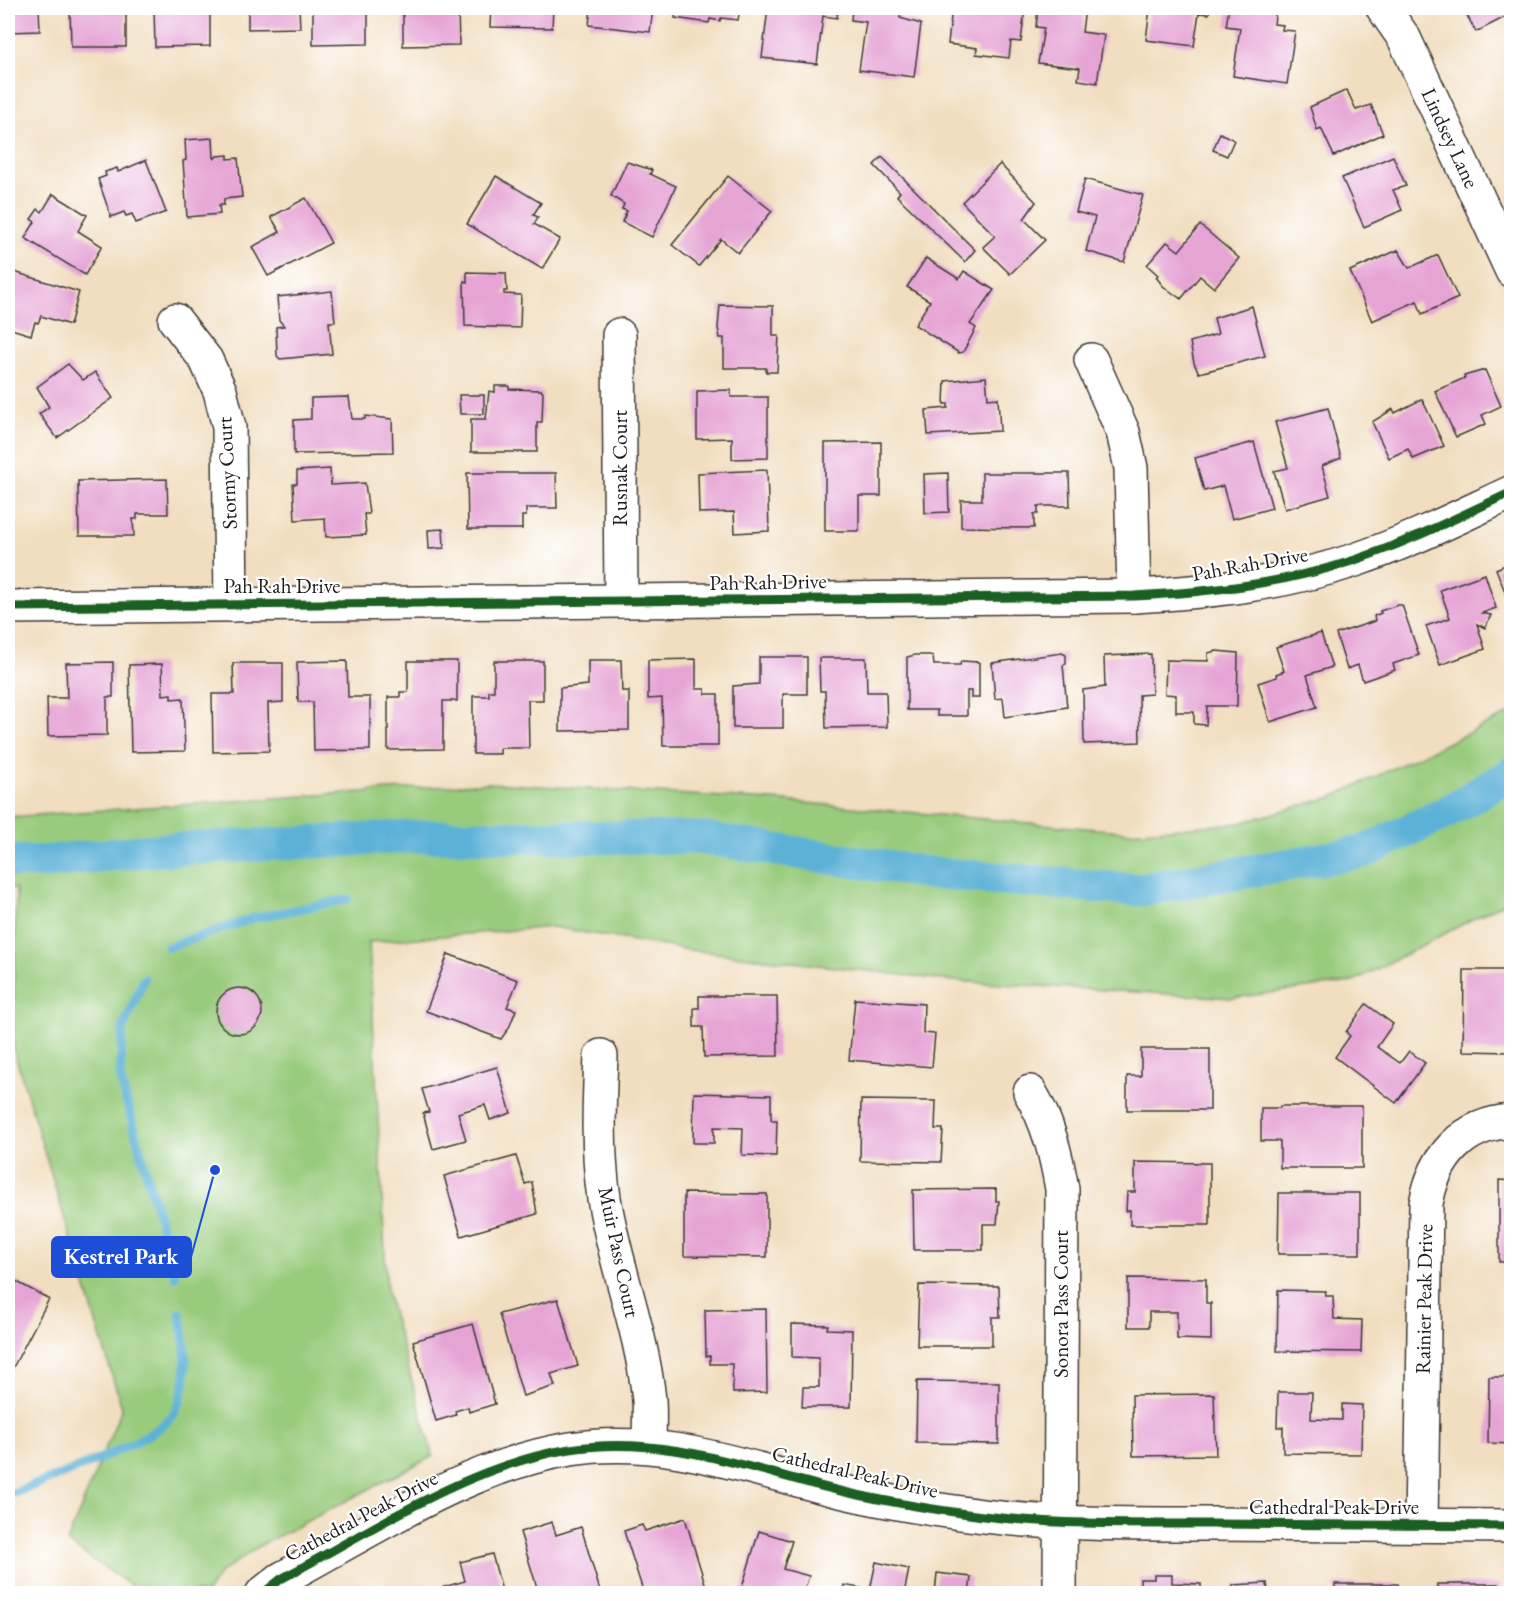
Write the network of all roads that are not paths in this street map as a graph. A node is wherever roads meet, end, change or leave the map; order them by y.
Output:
1 (1383, 8) edge
2 (1512, 271) edge
3 (175, 320) dead end
4 (619, 334) dead end
5 (1091, 360) dead end
6 (1512, 492) edge
7 (1134, 596) junction
8 (621, 601) junction
9 (231, 605) junction
10 (8, 607) edge
11 (601, 1056) dead end
12 (1030, 1092) dead end
13 (1512, 1121) edge
14 (649, 1446) junction
15 (1061, 1523) junction
16 (1421, 1525) junction
17 (1512, 1526) edge
18 (262, 1593) edge
19 (1060, 1593) edge

1 - 2 street, Lindsey Lane
3 - 9 street, Stormy Court
4 - 8 street, Rusnak Court
5 - 7 street
6 - 7 street, Pah Rah Drive
7 - 8 street, Pah Rah Drive
8 - 9 street, Pah Rah Drive
9 - 10 street, Pah Rah Drive
11 - 14 street, Muir Pass Court
12 - 15 street, Sonora Pass Court
13 - 16 street, Rainier Peak Drive
14 - 15 street, Cathedral Peak Drive
14 - 18 street, Cathedral Peak Drive
15 - 16 street, Cathedral Peak Drive
15 - 19 street, Sonora Pass Court
16 - 17 street, Cathedral Peak Drive

